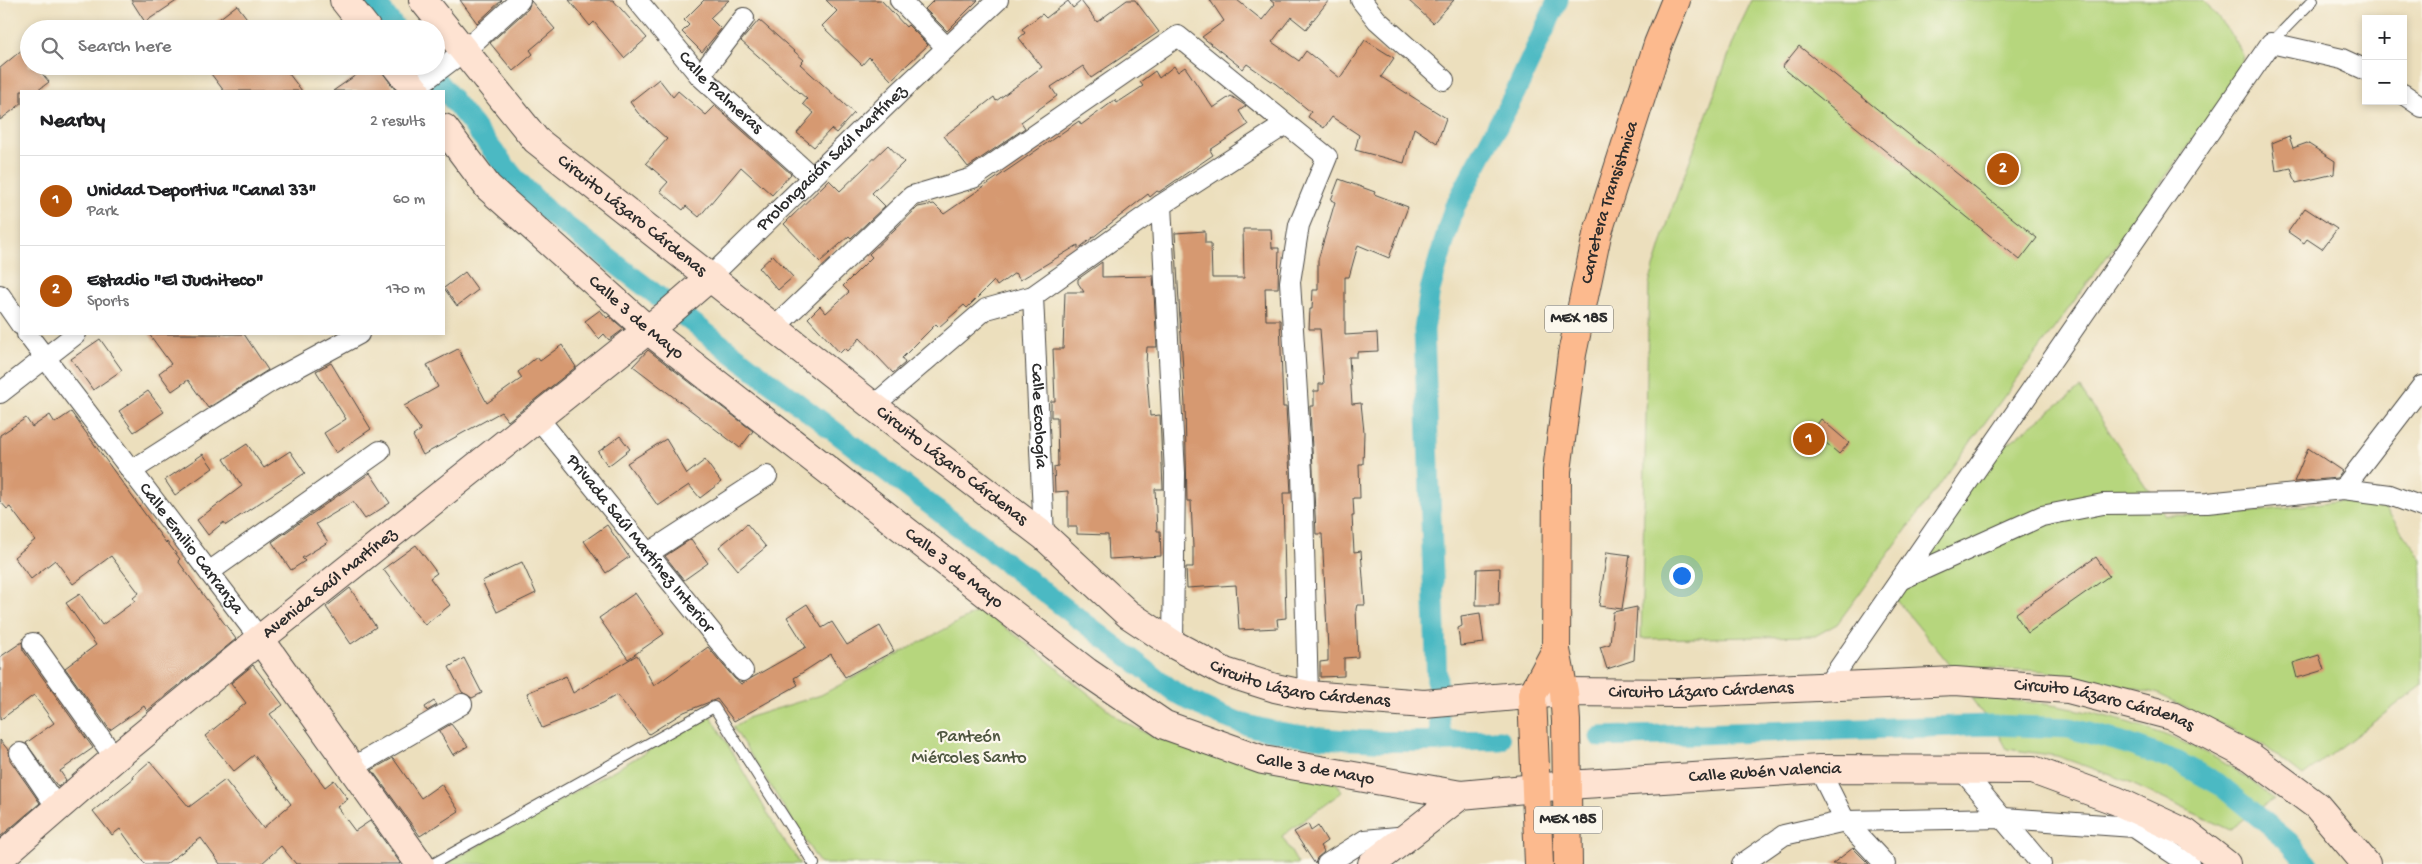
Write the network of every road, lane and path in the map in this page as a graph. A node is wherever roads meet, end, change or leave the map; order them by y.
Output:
1 (344, 0) edge
2 (423, 0) edge
3 (520, 0) edge
4 (637, 0) edge
5 (900, 0) edge
6 (998, 0) edge
7 (1361, 0) edge
8 (1676, 0) edge
9 (2313, 0) edge
10 (744, 18) dead end
11 (359, 20) edge
12 (436, 20) edge
13 (445, 35) edge
14 (2270, 44) junction
15 (946, 48) junction
16 (458, 56) junction
17 (445, 66) edge
18 (2362, 68) edge
19 (404, 75) edge
20 (434, 75) edge
21 (700, 76) junction
22 (1444, 80) dead end
23 (416, 89) edge
24 (2407, 97) edge
25 (2422, 107) edge
26 (1286, 124) junction
27 (445, 129) edge
28 (812, 177) junction
29 (1161, 205) junction
30 (710, 277) junction
31 (0, 295) edge
32 (1033, 296) junction
33 (656, 323) junction
34 (20, 324) edge
35 (774, 328) junction
36 (28, 335) edge
37 (75, 335) edge
38 (357, 335) edge
39 (44, 357) junction
40 (2422, 386) edge
41 (0, 393) edge
42 (873, 406) junction
43 (538, 418) junction
44 (380, 451) dead end
45 (131, 471) junction
46 (767, 476) dead end
47 (2343, 489) junction
48 (2422, 507) edge
49 (1044, 536) junction
50 (647, 554) junction
51 (209, 572) junction
52 (1900, 580) junction
53 (260, 639) junction
54 (33, 643) dead end
55 (1172, 644) junction
56 (1556, 650) junction
57 (743, 672) dead end
58 (1826, 686) junction
59 (1564, 692) junction
60 (1308, 695) junction
61 (1532, 695) junction
62 (462, 704) dead end
63 (20, 754) dead end
64 (115, 758) junction
65 (352, 768) junction
66 (1819, 770) junction
67 (1962, 770) junction
68 (1568, 781) junction
69 (1536, 784) junction
70 (1461, 795) junction
71 (58, 809) junction
72 (2004, 818) junction
73 (1845, 821) junction
74 (1408, 836) junction
75 (0, 858) edge
76 (420, 864) edge
77 (433, 864) edge
78 (814, 864) edge
79 (1327, 864) edge
80 (1372, 864) edge
81 (1538, 864) edge
82 (1568, 864) edge
83 (1742, 864) edge
84 (1885, 864) edge
85 (2040, 864) edge
86 (2189, 864) edge
87 (2226, 864) edge
88 (2366, 864) edge

1 - 11 street
2 - 12 street, Circuito Lázaro Cárdenas
3 - 16 street
4 - 21 street, Calle Palmeras
5 - 15 street
6 - 15 street, Prolongación Saúl Martínez
7 - 22 street
8 - 56 main road, Carretera Transistmica / MEX 185
9 - 14 lane
10 - 21 street
13 - 16 street, Circuito Lázaro Cárdenas
14 - 18 street
14 - 52 street
15 - 28 street, Prolongación Saúl Martínez
16 - 17 street
16 - 30 street, Circuito Lázaro Cárdenas
19 - 23 street
20 - 23 street
21 - 28 street, Calle Palmeras
24 - 25 street
26 - 29 street
26 - 35 street
26 - 60 street
27 - 33 street, Calle 3 de Mayo
28 - 30 street, Prolongación Saúl Martínez
29 - 32 street
29 - 55 street
30 - 33 street, Prolongación Saúl Martínez
30 - 35 street, Circuito Lázaro Cárdenas
31 - 34 street
32 - 42 street
32 - 49 street, Calle Ecología
33 - 43 street, Avenida Saúl Martínez
33 - 70 street, Calle 3 de Mayo
35 - 42 street, Circuito Lázaro Cárdenas
36 - 39 street, Calle Emilio Carranza
37 - 39 street
38 - 45 street
39 - 41 street
39 - 45 street, Calle Emilio Carranza
40 - 47 street
42 - 49 street, Circuito Lázaro Cárdenas
43 - 50 street, Privada Saúl Martínez Interior
43 - 53 street, Avenida Saúl Martínez
44 - 51 street
45 - 51 street, Calle Emilio Carranza
46 - 50 street
47 - 48 street
47 - 52 street
49 - 55 street, Circuito Lázaro Cárdenas
50 - 57 street, Privada Saúl Martínez Interior
51 - 53 street, Calle Emilio Carranza
52 - 58 street
53 - 64 street, Avenida Saúl Martínez
53 - 65 street, Calle Emilio Carranza
54 - 64 street
55 - 60 street, Circuito Lázaro Cárdenas
56 - 59 main road, MEX 185
56 - 61 main road, MEX 185
58 - 59 street, Circuito Lázaro Cárdenas
58 - 88 street, Circuito Lázaro Cárdenas
59 - 61 street, Circuito Lázaro Cárdenas
59 - 68 main road, MEX 185
60 - 61 street, Circuito Lázaro Cárdenas
61 - 69 main road, MEX 185
62 - 65 street
63 - 71 street
64 - 71 street, Avenida Saúl Martínez
65 - 76 street, Calle Emilio Carranza
66 - 67 street, Calle Rubén Valencia
66 - 68 street, Calle Rubén Valencia
66 - 73 street
67 - 72 street
67 - 87 street, Calle Rubén Valencia
68 - 69 street, Calle 3 de Mayo
68 - 82 main road, MEX 185
69 - 70 street, Calle 3 de Mayo
69 - 81 main road, MEX 185
70 - 74 street
71 - 75 street, Avenida Saúl Martínez
72 - 73 street
72 - 85 street
72 - 86 street
73 - 83 street
73 - 84 street
74 - 79 street
74 - 80 street
77 - 78 lane

